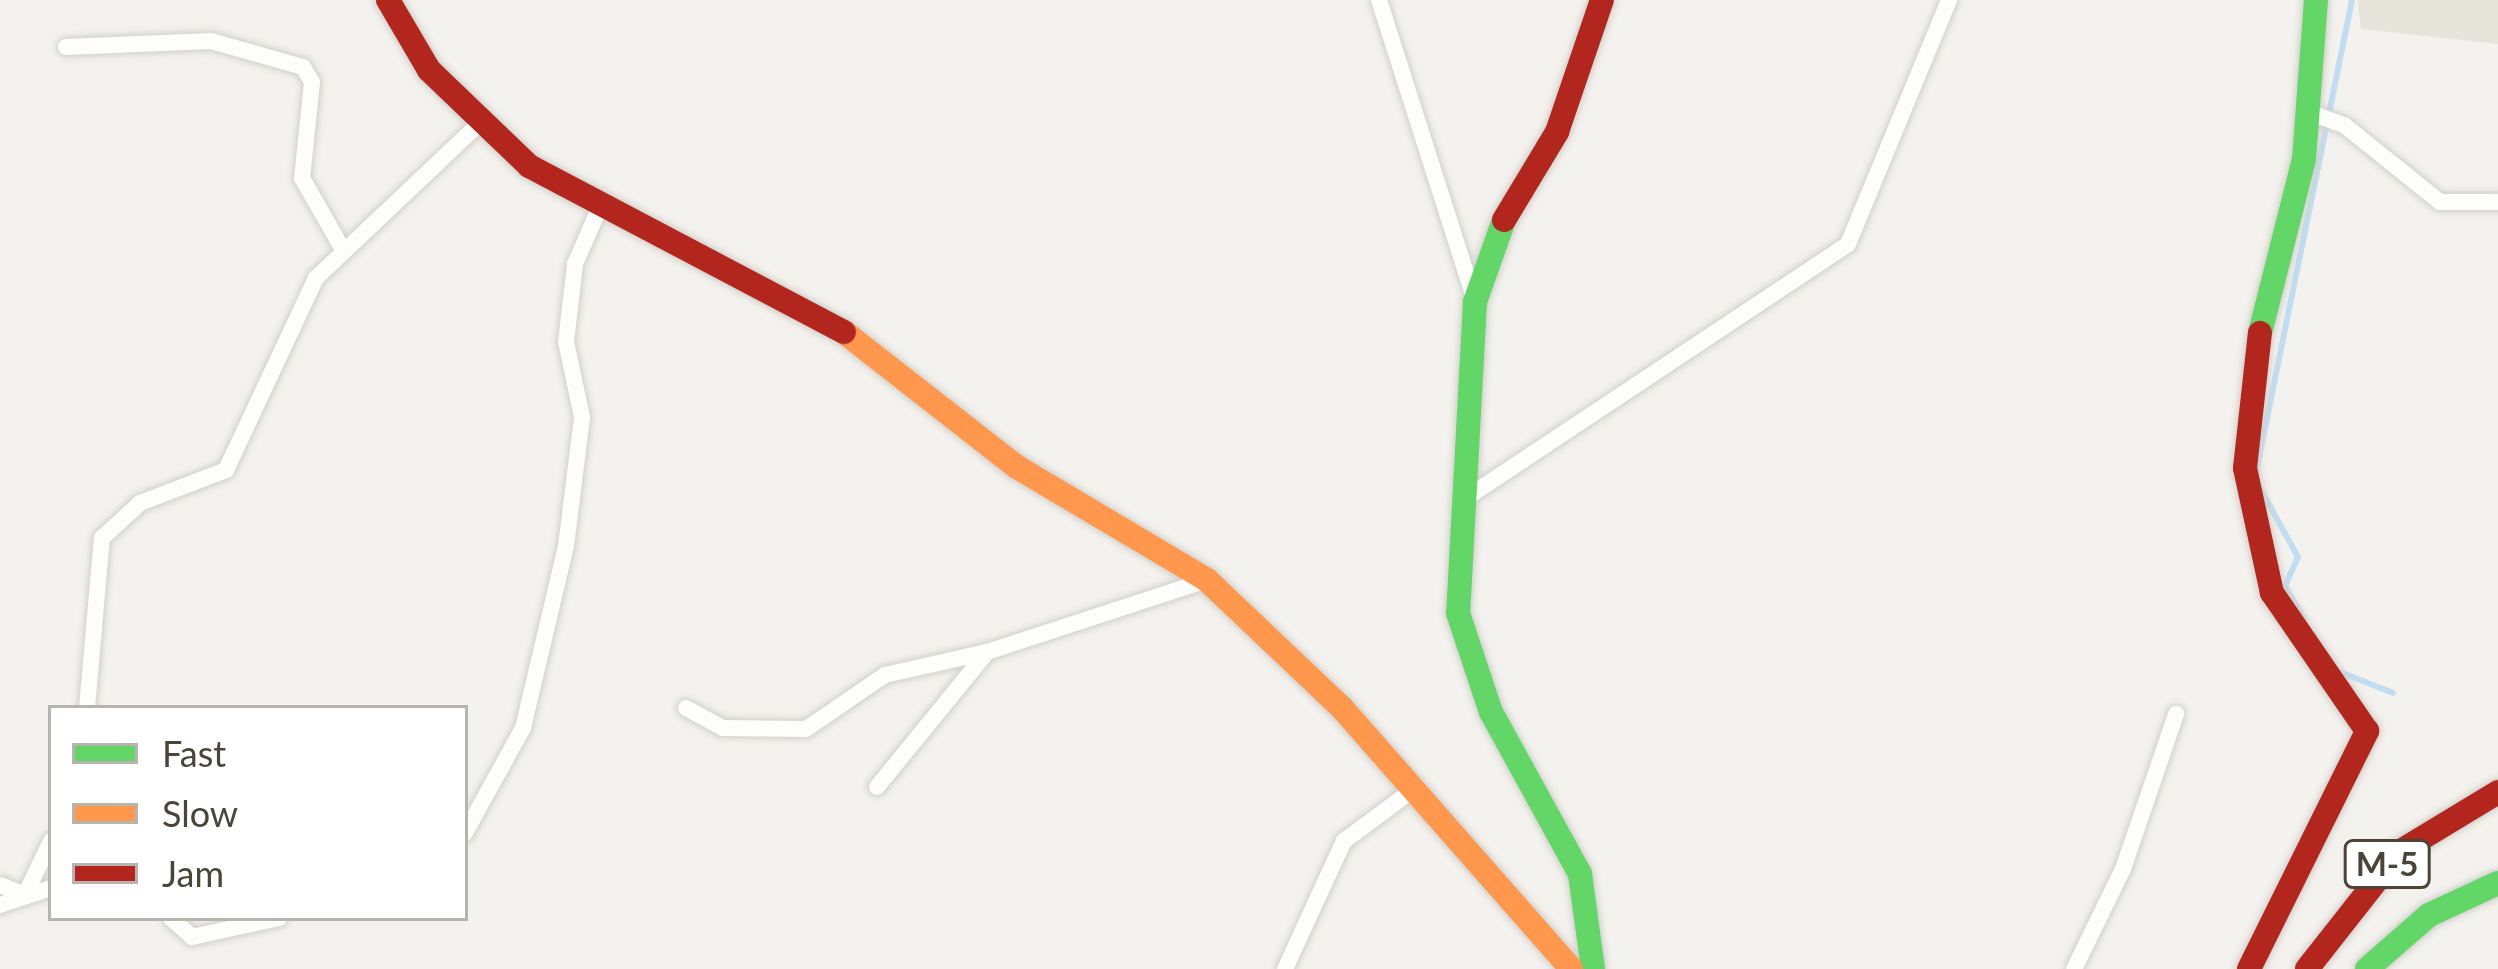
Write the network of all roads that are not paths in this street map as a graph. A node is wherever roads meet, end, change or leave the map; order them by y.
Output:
1 (388, 0) edge
2 (1379, 0) edge
3 (1602, 0) edge
4 (1949, 0) edge
5 (2316, 0) edge
6 (66, 47) dead end
7 (2313, 114) junction
8 (478, 125) junction
9 (2498, 202) edge
10 (599, 208) junction
11 (343, 248) junction
12 (1475, 302) junction
13 (1462, 500) junction
14 (1207, 580) junction
15 (987, 652) junction
16 (87, 705) edge
17 (686, 708) dead end
18 (2176, 714) dead end
19 (877, 787) dead end
20 (1410, 792) junction
21 (2498, 793) edge
22 (468, 828) edge
23 (48, 847) edge
24 (2498, 884) edge
25 (0, 885) edge
26 (48, 889) edge
27 (25, 895) junction
28 (0, 904) edge
29 (174, 921) edge
30 (265, 921) edge
31 (1285, 969) edge
32 (1571, 969) edge
33 (1593, 969) edge
34 (2074, 969) edge
35 (2249, 969) edge
36 (2307, 969) edge
37 (2368, 969) edge

1 - 8 main road
2 - 12 street
3 - 12 main road
4 - 13 street
5 - 7 main road
6 - 11 street
7 - 9 street
7 - 35 main road
8 - 10 main road
8 - 11 street
10 - 14 main road
10 - 22 street
11 - 16 street
12 - 13 main road
13 - 33 main road
14 - 15 street
14 - 20 main road
15 - 17 street
15 - 19 street
18 - 34 street
20 - 31 street
20 - 32 main road
21 - 36 main road, M-5
23 - 27 street
24 - 37 main road
25 - 27 street
26 - 27 street
27 - 28 street
29 - 30 street

